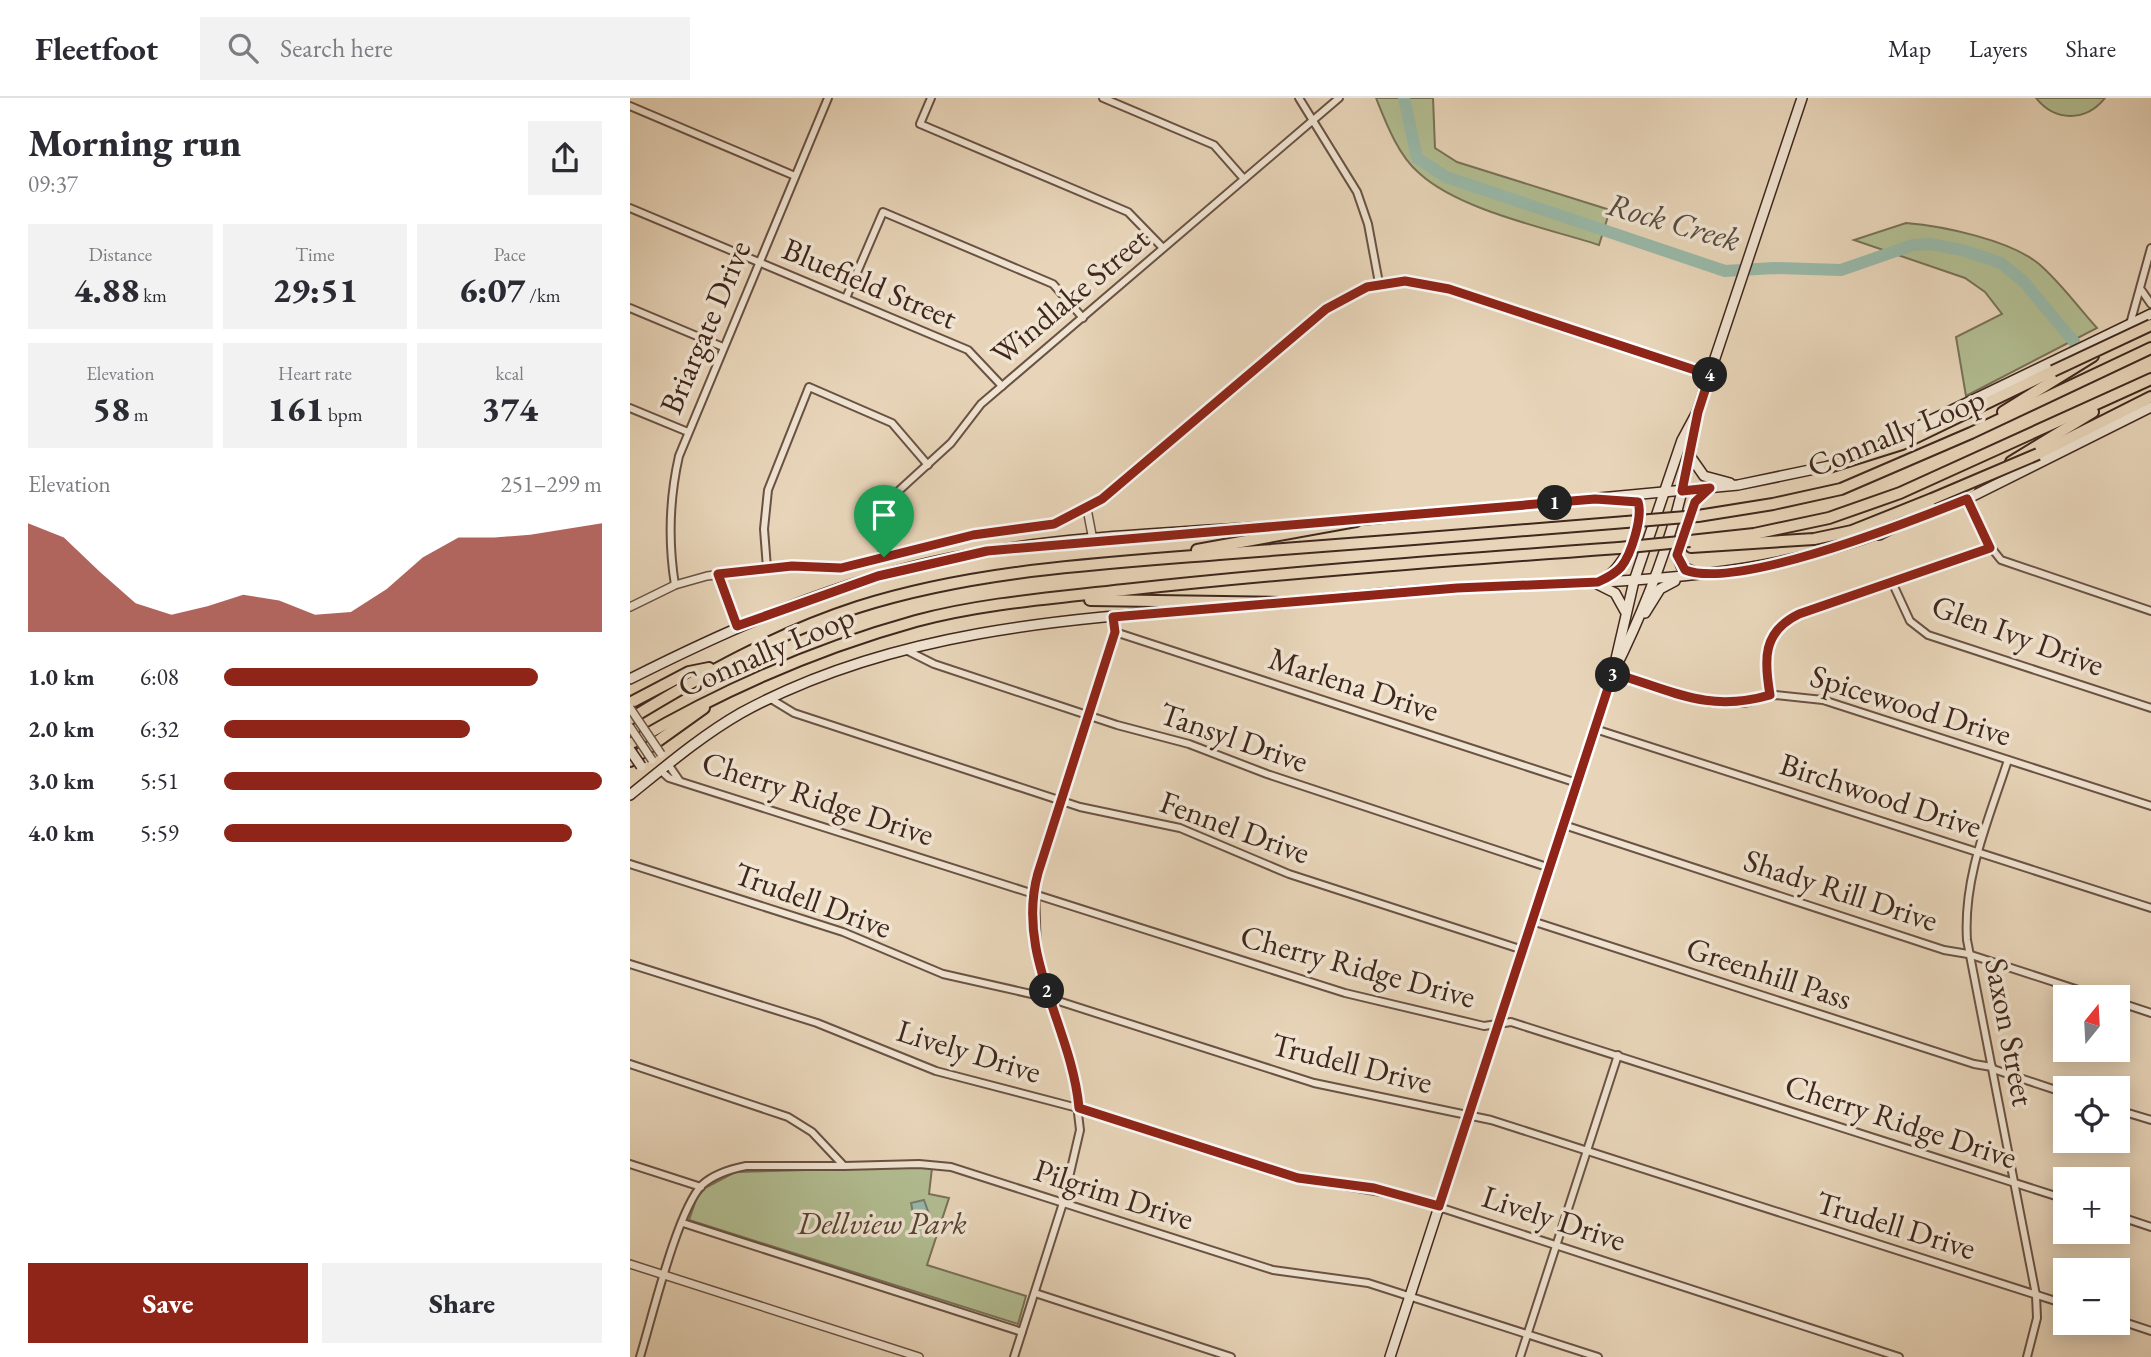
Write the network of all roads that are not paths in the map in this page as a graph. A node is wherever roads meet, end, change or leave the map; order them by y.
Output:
1 (828, 98) edge
2 (931, 98) edge
3 (1103, 98) edge
4 (1299, 98) edge
5 (1339, 98) edge
6 (1802, 98) edge
7 (630, 106) edge
8 (1313, 120) junction
9 (795, 176) junction
10 (1244, 179) junction
11 (630, 208) edge
12 (1163, 248) junction
13 (2151, 248) edge
14 (759, 262) junction
15 (1379, 283) junction
16 (2142, 290) junction
17 (846, 299) junction
18 (2151, 304) edge
19 (630, 308) edge
20 (2151, 314) edge
21 (1083, 318) junction
22 (2151, 323) edge
23 (2130, 324) junction
24 (723, 347) junction
25 (2151, 348) edge
26 (1710, 375) junction
27 (2146, 381) edge
28 (1002, 386) junction
29 (2151, 397) edge
30 (2151, 407) edge
31 (630, 408) edge
32 (1698, 412) junction
33 (688, 432) junction
34 (1971, 433) junction
35 (1690, 456) junction
36 (928, 465) junction
37 (1829, 467) junction
38 (1738, 485) junction
39 (1710, 488) junction
40 (1682, 491) junction
41 (1664, 492) junction
42 (1595, 499) junction
43 (1967, 499) junction
44 (1087, 509) junction
45 (1356, 521) junction
46 (1880, 534) junction
47 (1093, 540) junction
48 (1689, 544) junction
49 (1990, 548) junction
50 (884, 557) junction
51 (1156, 559) junction
52 (767, 568) junction
53 (718, 574) junction
54 (1709, 575) junction
55 (1682, 578) junction
56 (1652, 579) junction
57 (1634, 580) junction
58 (1595, 582) junction
59 (1892, 582) junction
60 (675, 585) junction
61 (1045, 599) junction
62 (1280, 603) junction
63 (630, 607) edge
64 (1626, 611) junction
65 (2151, 611) edge
66 (1113, 617) junction
67 (1640, 620) junction
68 (737, 626) junction
69 (1115, 632) junction
70 (905, 649) junction
71 (719, 666) junction
72 (1613, 673) junction
73 (630, 679) edge
74 (723, 694) junction
75 (1770, 695) junction
76 (771, 699) junction
77 (630, 706) edge
78 (2151, 708) edge
79 (1088, 715) junction
80 (630, 719) edge
81 (630, 727) edge
82 (1595, 729) junction
83 (630, 744) edge
84 (630, 750) edge
85 (2008, 760) junction
86 (630, 761) edge
87 (664, 767) junction
88 (1577, 783) junction
89 (632, 793) edge
90 (1061, 801) junction
91 (2151, 806) edge
92 (1564, 825) junction
93 (1978, 853) junction
94 (630, 864) edge
95 (1550, 867) junction
96 (1034, 893) junction
97 (2151, 908) edge
98 (1532, 921) junction
99 (1523, 950) junction
100 (1971, 956) junction
101 (630, 964) edge
102 (2063, 985) edge
103 (1049, 998) junction
104 (2130, 1006) edge
105 (2151, 1013) edge
106 (1498, 1024) junction
107 (1618, 1055) junction
108 (630, 1064) edge
109 (1992, 1068) junction
110 (2053, 1089) edge
111 (1079, 1108) junction
112 (2130, 1114) edge
113 (1468, 1116) junction
114 (2151, 1120) edge
115 (1586, 1150) junction
116 (630, 1164) edge
117 (844, 1166) junction
118 (2014, 1183) junction
119 (701, 1187) junction
120 (2053, 1195) edge
121 (1063, 1203) junction
122 (1439, 1206) junction
123 (2130, 1220) edge
124 (682, 1223) junction
125 (2151, 1227) edge
126 (1556, 1244) junction
127 (630, 1264) edge
128 (665, 1275) junction
129 (1035, 1293) junction
130 (2036, 1295) junction
131 (1409, 1296) junction
132 (2053, 1300) edge
133 (2130, 1324) edge
134 (2151, 1331) edge
135 (1022, 1332) junction
136 (1527, 1333) junction
137 (640, 1357) edge
138 (919, 1357) edge
139 (1014, 1357) edge
140 (1231, 1357) edge
141 (1390, 1357) edge
142 (1520, 1357) edge
143 (1598, 1357) edge
144 (1899, 1357) edge
145 (2027, 1357) edge

1 - 9 street, Briargate Drive
2 - 12 street
3 - 10 street
4 - 8 street
5 - 8 street, Windlake Street
6 - 26 main road
7 - 9 street
8 - 10 street, Windlake Street
8 - 15 street
9 - 14 street, Briargate Drive
10 - 12 street, Windlake Street
11 - 14 street, Bluefield Street
12 - 21 street, Windlake Street
13 - 16 street
14 - 17 street, Bluefield Street
14 - 24 street, Briargate Drive
15 - 26 street
15 - 44 street
16 - 18 street
16 - 23 street
17 - 21 street
17 - 28 street, Bluefield Street
19 - 24 street
20 - 23 main road
21 - 28 street, Windlake Street
22 - 34 highway
22 - 37 highway, bridge
23 - 37 main road
24 - 33 street, Briargate Drive
25 - 34 highway, Connally Loop
26 - 32 main road
27 - 46 highway
27 - 48 highway, Connally Loop
28 - 36 street, Windlake Street
29 - 48 highway, bridge
30 - 43 main road
31 - 33 street
32 - 35 main road
32 - 41 main road
33 - 60 street, Briargate Drive
34 - 51 highway, Connally Loop, bridge
35 - 38 main road
35 - 40 main road
36 - 50 street, Windlake Street
36 - 52 street
37 - 38 main road
38 - 39 main road
39 - 40 main road
39 - 54 main road
40 - 41 main road
40 - 56 main road
41 - 42 main road
41 - 57 main road
42 - 45 main road
42 - 58 main road
43 - 46 main road
43 - 49 street
44 - 47 street
44 - 50 street
45 - 47 main road
45 - 51 highway
46 - 54 main road
47 - 68 main road
48 - 61 highway, Connally Loop, bridge
49 - 59 street
49 - 65 street
50 - 52 street
51 - 71 highway, Connally Loop
52 - 53 street
53 - 60 street
53 - 68 street
54 - 55 main road
55 - 56 main road
55 - 67 main road
56 - 57 main road
56 - 67 main road
57 - 58 main road
57 - 64 main road
58 - 62 main road
58 - 64 main road
59 - 75 street
59 - 78 street, Glen Ivy Drive
60 - 63 street
61 - 62 highway
61 - 74 highway, Connally Loop
62 - 66 main road
64 - 72 main road
66 - 69 street
66 - 70 main road
67 - 72 main road
68 - 73 main road
69 - 79 street
69 - 88 street, Marlena Drive
70 - 76 main road
70 - 79 street, Tansyl Drive
71 - 77 highway
71 - 80 highway, Connally Loop
72 - 75 street, Spicewood Drive
72 - 82 main road
74 - 83 highway, Connally Loop
74 - 86 highway
75 - 85 street, Spicewood Drive
76 - 87 main road
76 - 90 street, Fennel Drive
77 - 87 street, Cherry Ridge Drive, bridge
79 - 90 street
79 - 95 street, Tansyl Drive
81 - 87 street, Cherry Ridge Drive, bridge
82 - 88 main road
82 - 93 street, Birchwood Drive
84 - 89 main road, bridge
85 - 91 street, Spicewood Drive
85 - 93 street, Saxon Street
87 - 89 main road
87 - 96 street, Cherry Ridge Drive
88 - 92 main road
90 - 96 street
90 - 99 street, Fennel Drive
92 - 95 main road
92 - 100 street, Shady Rill Drive
93 - 97 street, Birchwood Drive
93 - 100 street, Saxon Street
94 - 103 street, Trudell Drive
95 - 98 main road
96 - 103 street
96 - 106 street, Cherry Ridge Drive
98 - 99 main road
98 - 109 street, Greenhill Pass
99 - 106 main road
100 - 102 street, Shady Rill Drive
100 - 109 street, Saxon Street
101 - 111 street, Lively Drive
103 - 111 street
103 - 113 street, Trudell Drive
104 - 105 street
106 - 107 street, Cherry Ridge Drive
106 - 113 main road
107 - 115 street
107 - 118 street, Cherry Ridge Drive
108 - 117 street
109 - 110 street, Greenhill Pass
109 - 118 street, Saxon Street
111 - 121 street
111 - 122 street, Lively Drive
112 - 114 street
113 - 115 street, Trudell Drive
113 - 122 main road
115 - 126 street
115 - 130 street, Trudell Drive
116 - 119 street
117 - 119 street, Pilgrim Drive
117 - 121 street, Pilgrim Drive
118 - 120 street, Cherry Ridge Drive
118 - 130 street, Saxon Street
119 - 124 street
121 - 129 street
121 - 131 street, Pilgrim Drive
122 - 126 street, Lively Drive
122 - 131 main road
123 - 125 street
124 - 128 street
124 - 135 street
126 - 136 street
126 - 144 street, Lively Drive
127 - 128 street
128 - 137 street
128 - 138 street
129 - 135 street
129 - 140 street
130 - 132 street, Trudell Drive
130 - 145 street, Saxon Street
131 - 136 street, Pilgrim Drive
131 - 141 main road
133 - 134 street
135 - 139 street
136 - 142 street
136 - 143 street, Pilgrim Drive

